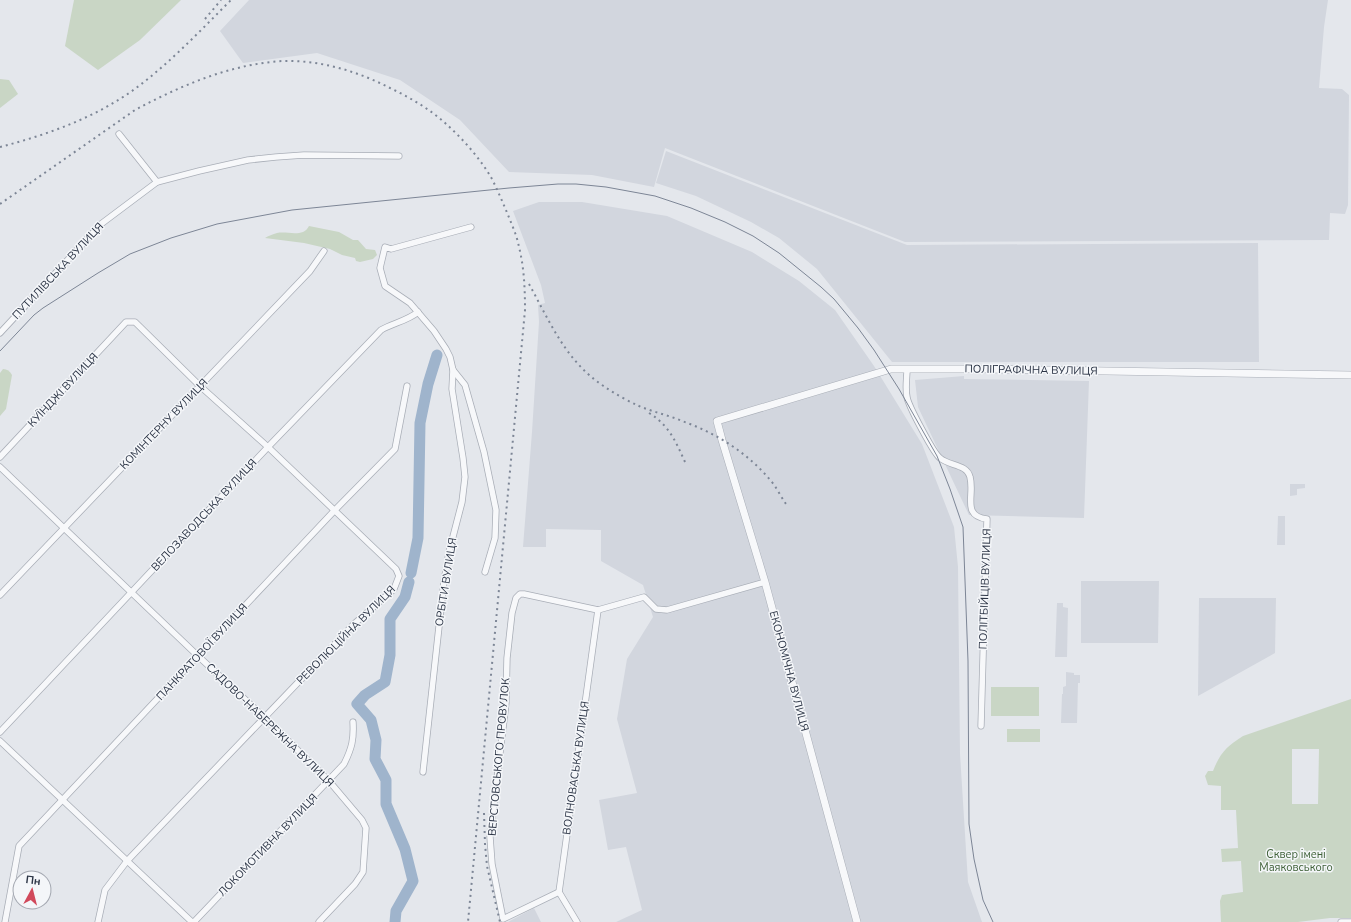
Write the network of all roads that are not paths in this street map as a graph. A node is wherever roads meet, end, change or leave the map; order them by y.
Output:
1 (119, 134) dead end
2 (399, 156) dead end
3 (157, 182) junction
4 (471, 227) dead end
5 (324, 251) dead end
6 (418, 312) junction
7 (126, 322) joint
8 (0, 333) edge
9 (907, 369) junction
10 (453, 370) junction
11 (1351, 375) edge
12 (200, 386) junction
13 (407, 386) dead end
14 (718, 421) joint
15 (268, 447) junction
16 (0, 457) edge
17 (0, 467) edge
18 (334, 511) junction
19 (64, 528) junction
20 (484, 572) dead end
21 (765, 582) junction
22 (131, 592) junction
23 (0, 595) edge
24 (598, 610) junction
25 (198, 656) junction
26 (264, 717) junction
27 (353, 722) dead end
28 (981, 726) dead end
29 (0, 732) edge
30 (0, 741) edge
31 (423, 772) dead end
32 (329, 781) junction
33 (62, 799) junction
34 (127, 861) junction
35 (559, 892) junction
36 (5, 922) edge
37 (98, 922) edge
38 (193, 922) edge
39 (319, 922) edge
40 (577, 922) edge
41 (856, 922) edge
42 (1341, 922) edge
43 (1351, 922) edge

1 - 3 street
2 - 3 street, ПУТИЛІВСЬКА ВУЛИЦЯ
3 - 8 street, ПУТИЛІВСЬКА ВУЛИЦЯ
4 - 6 street
5 - 12 street, КОМІНТЕРНУ ВУЛИЦЯ
6 - 10 street
6 - 15 street, ВЕЛОЗАВОДСЬКА ВУЛИЦЯ
7 - 12 street, РЕВОЛЮЦІЙНА ВУЛИЦЯ
7 - 16 street, КУЇНДЖІ ВУЛИЦЯ
9 - 11 street, ПОЛІГРАФІЧНА ВУЛИЦЯ
9 - 14 street, ПОЛІГРАФІЧНА ВУЛИЦЯ
9 - 28 street, ПОЛІТБІЙЦІВ ВУЛИЦЯ
10 - 20 street
10 - 31 street, ОРБІТИ ВУЛИЦЯ
12 - 15 street, РЕВОЛЮЦІЙНА ВУЛИЦЯ
12 - 19 street, КОМІНТЕРНУ ВУЛИЦЯ
13 - 18 street, ПАНКРАТОВОЇ ВУЛИЦЯ
14 - 21 street, ЕКОНОМІЧНА ВУЛИЦЯ
15 - 18 street, РЕВОЛЮЦІЙНА ВУЛИЦЯ
15 - 22 street, ВЕЛОЗАВОДСЬКА ВУЛИЦЯ
17 - 19 street, САДОВО-НАБЕРЕЖНА ВУЛИЦЯ
18 - 25 street, ПАНКРАТОВОЇ ВУЛИЦЯ
18 - 26 street, РЕВОЛЮЦІЙНА ВУЛИЦЯ
19 - 22 street, САДОВО-НАБЕРЕЖНА ВУЛИЦЯ
19 - 23 street, КОМІНТЕРНУ ВУЛИЦЯ
21 - 24 street
21 - 41 street, ЕКОНОМІЧНА ВУЛИЦЯ
22 - 25 street, САДОВО-НАБЕРЕЖНА ВУЛИЦЯ
22 - 29 street, ВЕЛОЗАВОДСЬКА ВУЛИЦЯ
24 - 35 street, ВОЛНОВАСЬКА ВУЛИЦЯ
24 - 35 street, ВЕРСТОВСЬКОГО ПРОВУЛОК
25 - 26 street, САДОВО-НАБЕРЕЖНА ВУЛИЦЯ
25 - 33 street, ПАНКРАТОВОЇ ВУЛИЦЯ
26 - 32 street, САДОВО-НАБЕРЕЖНА ВУЛИЦЯ
26 - 34 street, РЕВОЛЮЦІЙНА ВУЛИЦЯ
27 - 32 street, ЛОКОМОТИВНА ВУЛИЦЯ
30 - 33 street
32 - 38 street, ЛОКОМОТИВНА ВУЛИЦЯ
32 - 39 street, САДОВО-НАБЕРЕЖНА ВУЛИЦЯ
33 - 34 street
33 - 36 street, ПАНКРАТОВОЇ ВУЛИЦЯ
34 - 37 street, РЕВОЛЮЦІЙНА ВУЛИЦЯ
34 - 38 street
35 - 40 street
42 - 43 street

